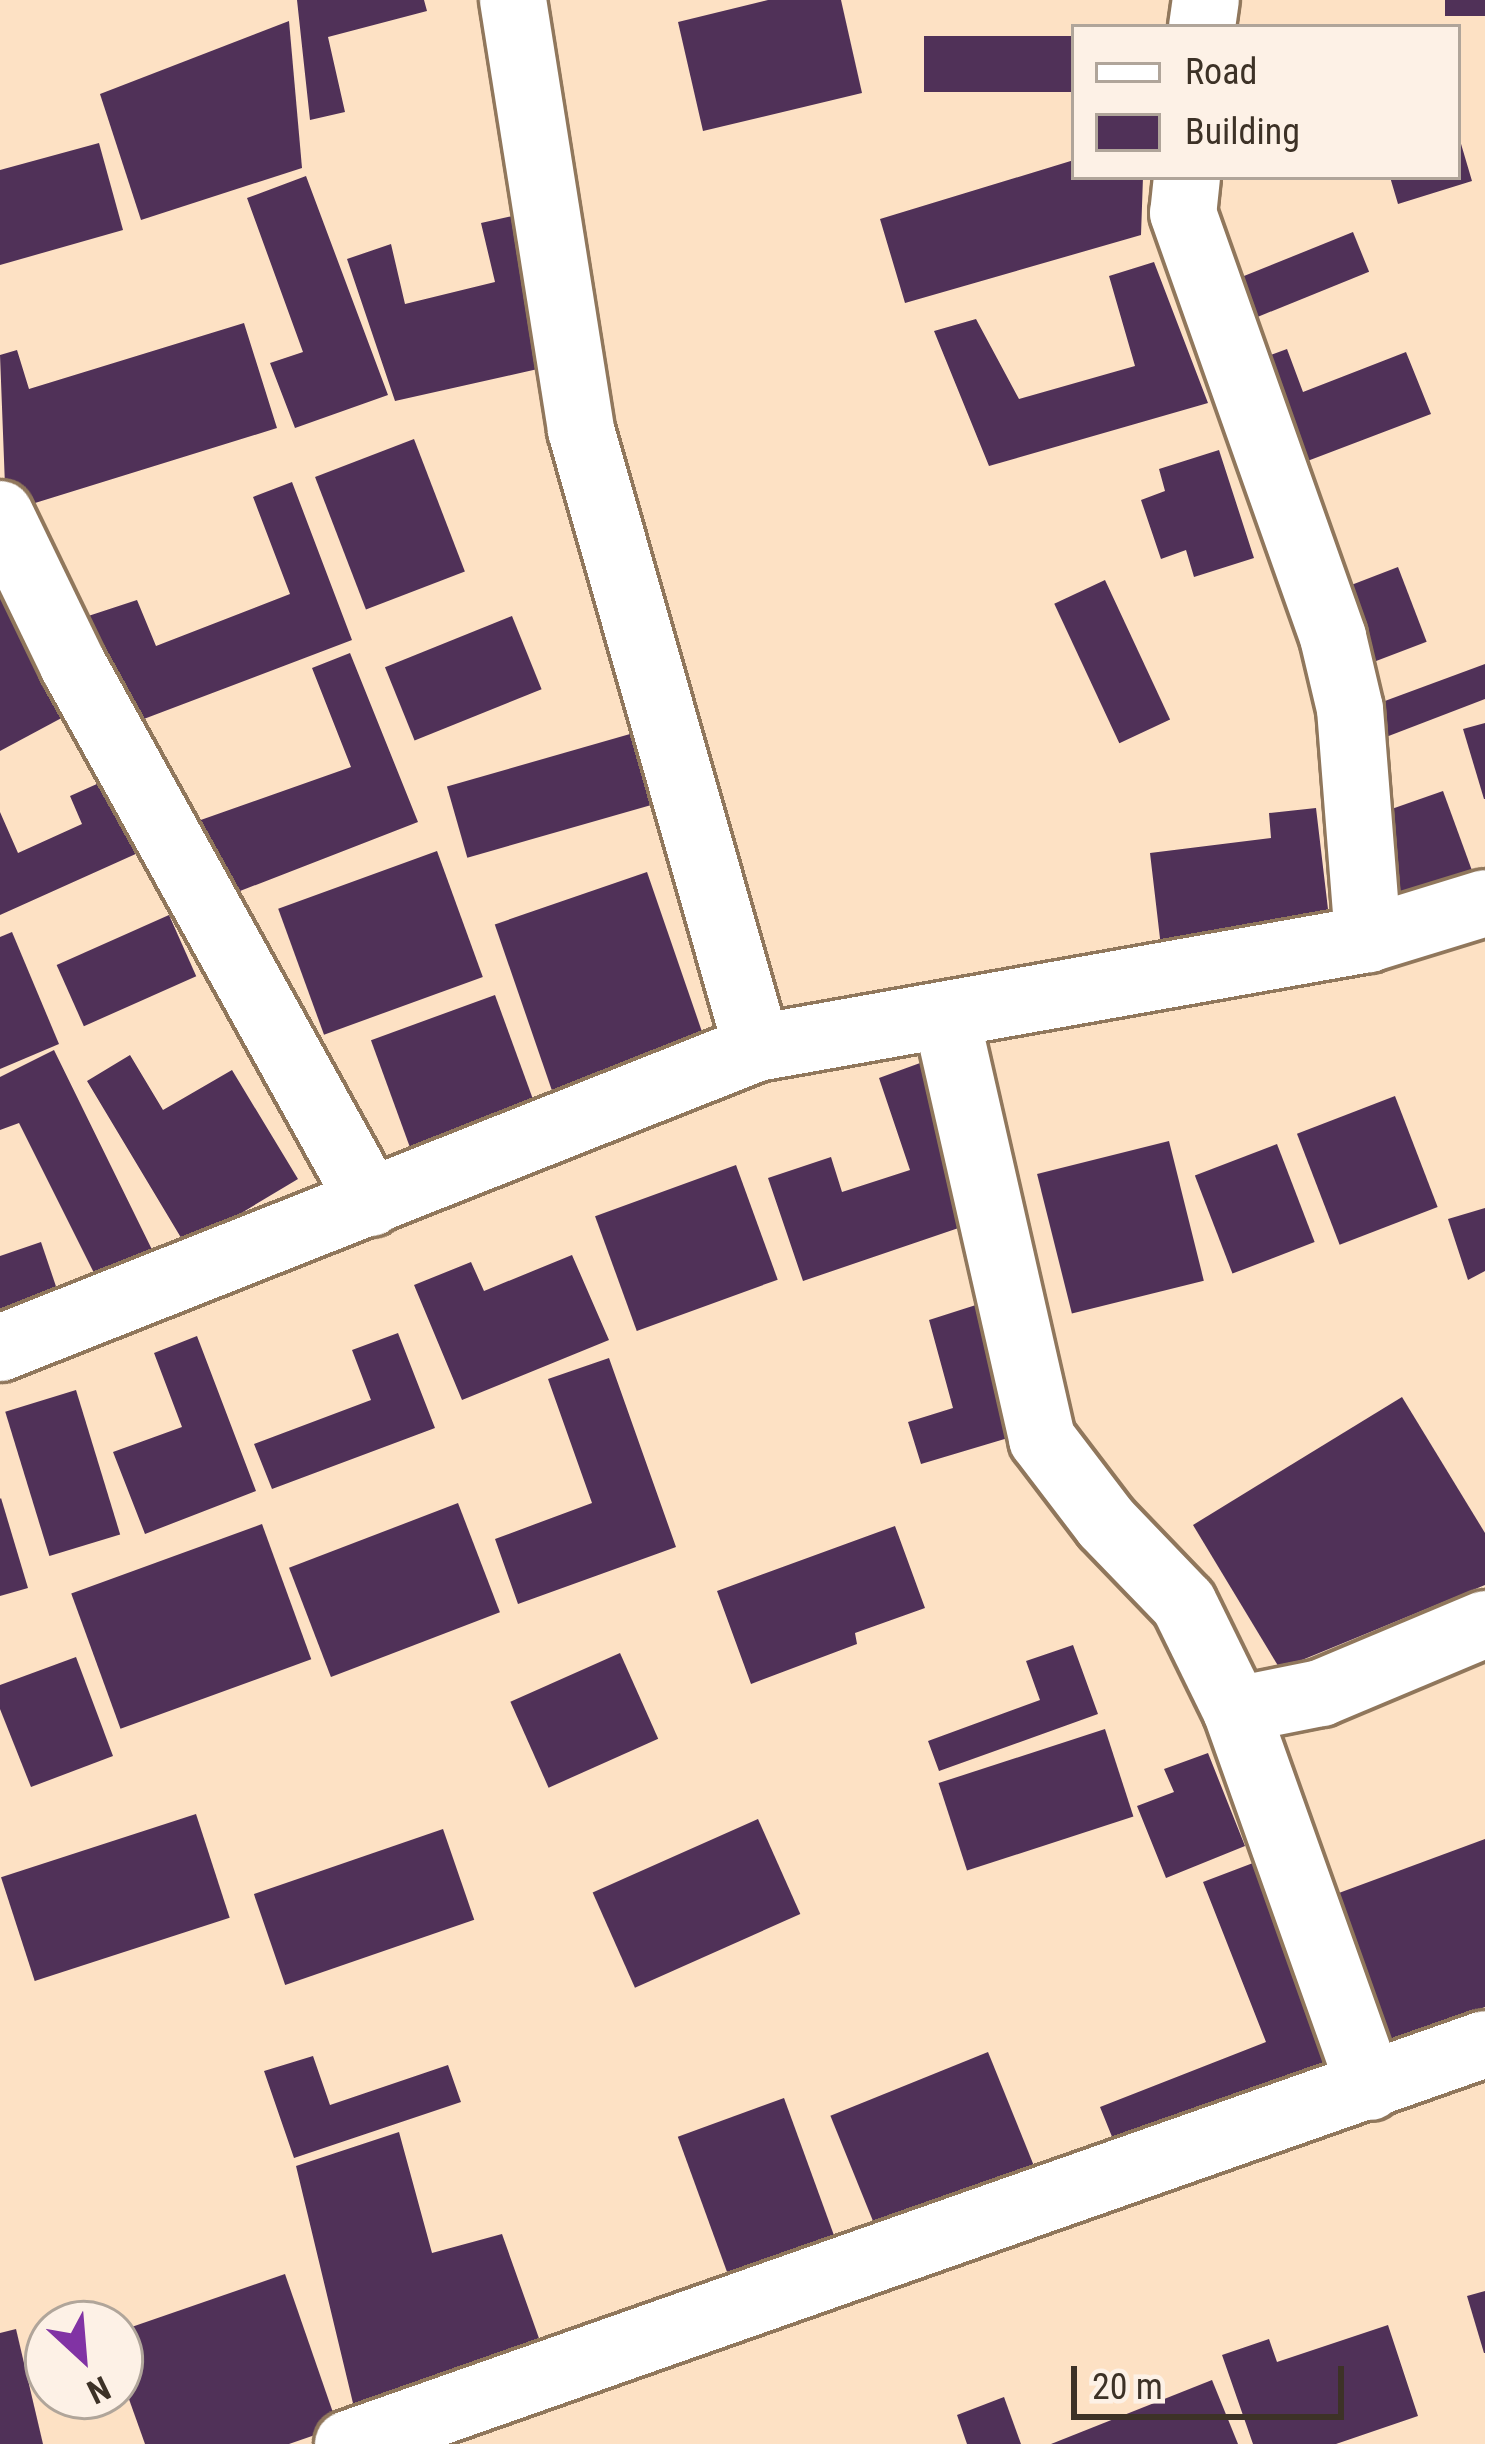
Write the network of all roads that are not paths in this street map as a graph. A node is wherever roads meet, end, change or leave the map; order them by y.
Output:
1 (513, 0) edge
2 (1187, 180) edge
3 (0, 514) edge
4 (1485, 904) edge
5 (1368, 939) junction
6 (947, 1020) junction
7 (757, 1048) junction
8 (371, 1203) junction
9 (0, 1348) edge
10 (1485, 1624) edge
11 (1236, 1710) junction
12 (1485, 2044) edge
13 (1370, 2087) junction
14 (348, 2444) edge

1 - 7 street
2 - 5 street
3 - 8 street
4 - 5 street
5 - 6 street
6 - 7 street
6 - 11 street
7 - 8 street
8 - 9 street
10 - 11 street
11 - 13 street
12 - 13 street
13 - 14 street

